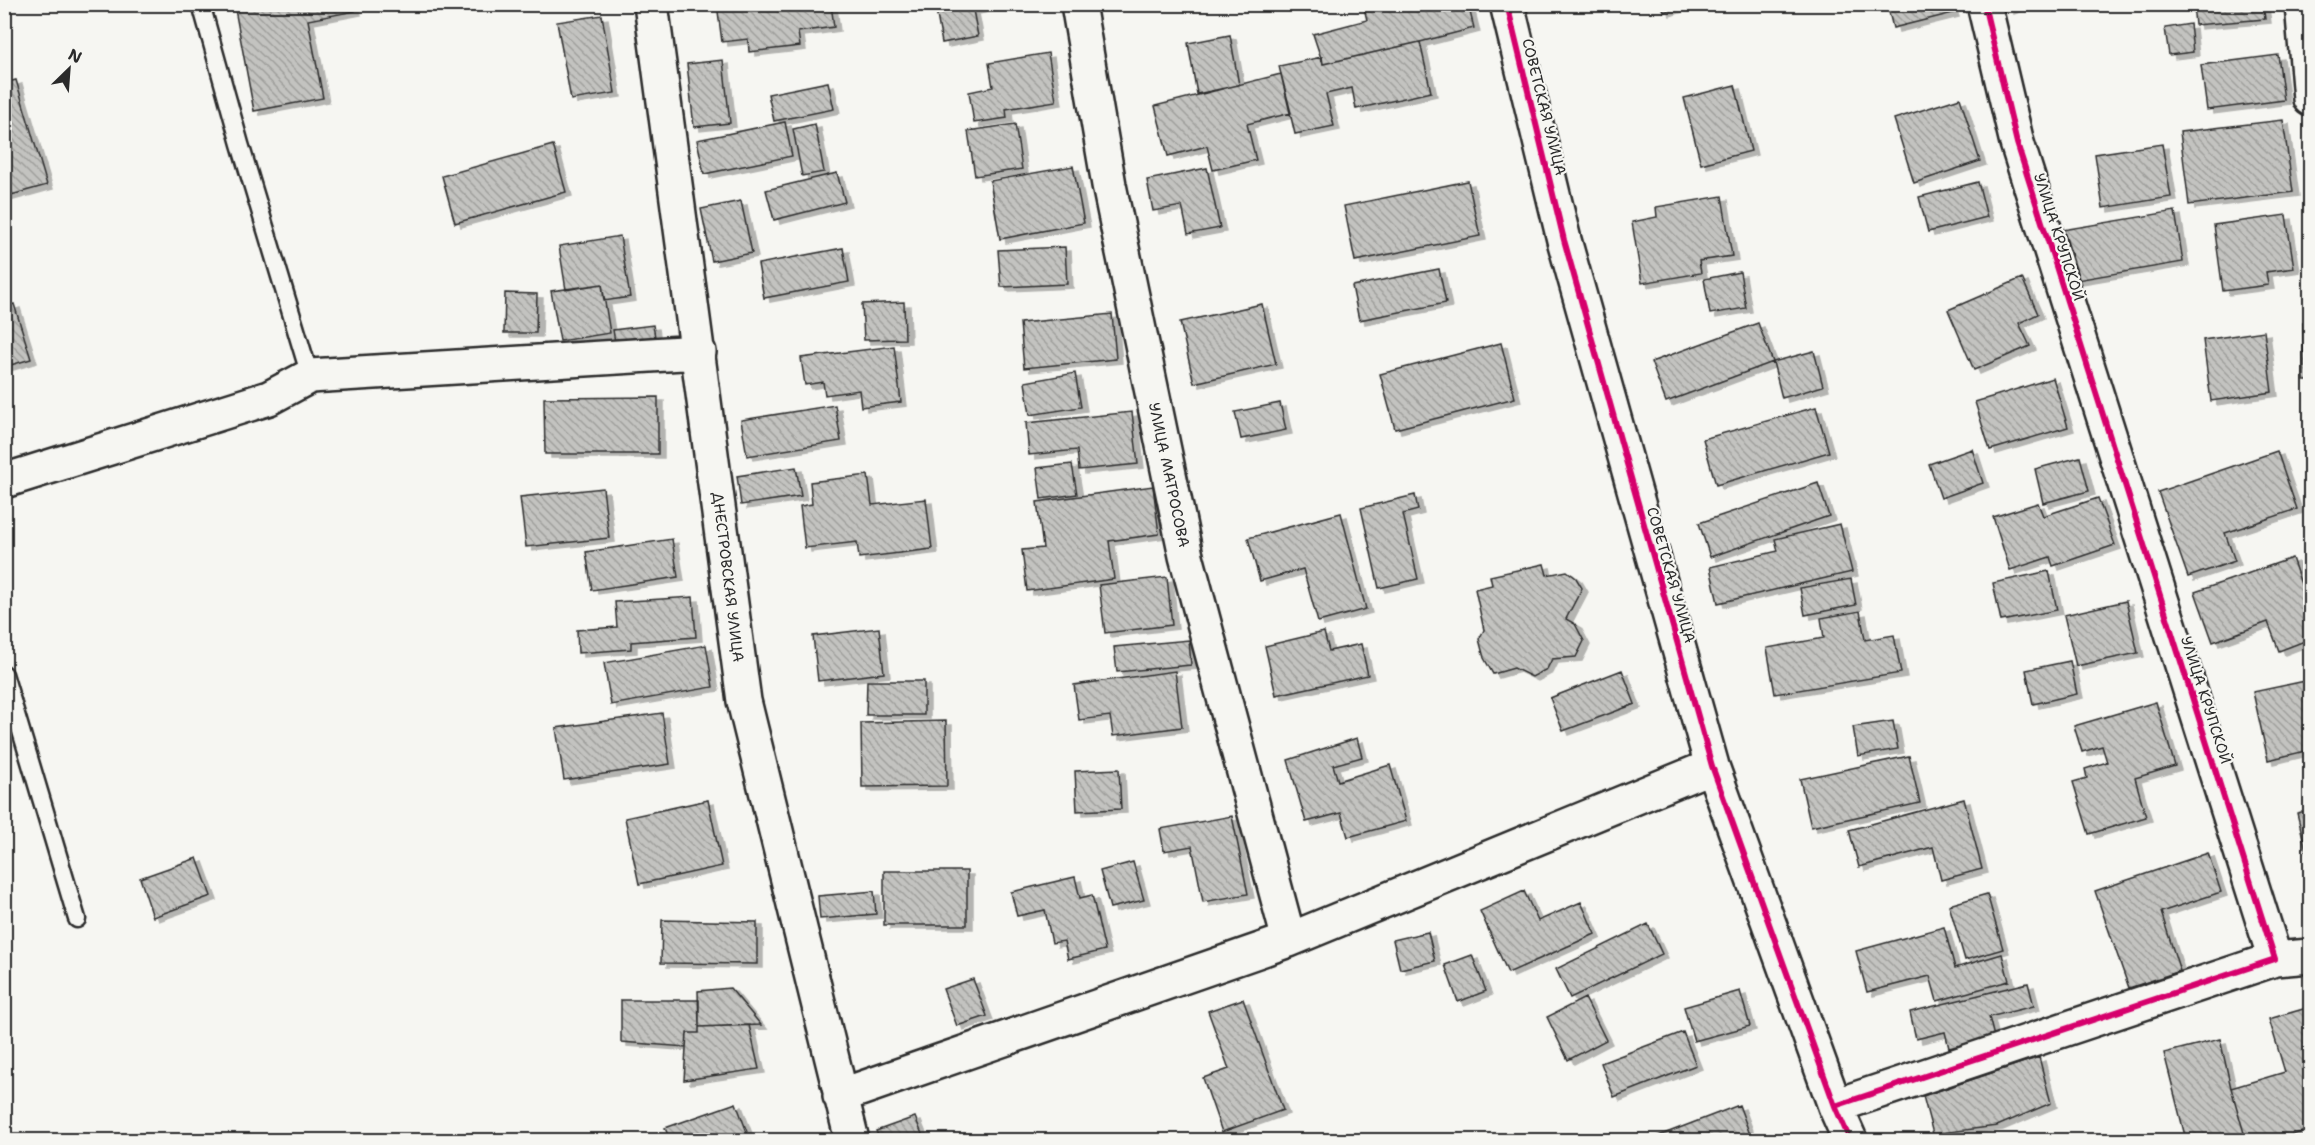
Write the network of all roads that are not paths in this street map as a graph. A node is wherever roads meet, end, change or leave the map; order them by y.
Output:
1 (201, 4) edge
2 (651, 4) edge
3 (1078, 4) edge
4 (1507, 4) edge
5 (1984, 4) edge
6 (2302, 4) edge
7 (2310, 99) edge
8 (699, 352) junction
9 (310, 376) junction
10 (4, 481) edge
11 (4, 674) edge
12 (1712, 766) junction
13 (77, 919) dead end
14 (1289, 940) junction
15 (2310, 956) edge
16 (2275, 959) junction
17 (840, 1096) junction
18 (1835, 1106) junction
19 (852, 1140) edge
20 (1850, 1140) edge

1 - 9 lane
2 - 8 street, ДНЕСТРОВСКАЯ УЛИЦА
3 - 14 street, УЛИЦА МАТРОСОВА
4 - 12 street, СОВЕТСКАЯ УЛИЦА
5 - 16 street, УЛИЦА КРУПСКОЙ
6 - 7 street
8 - 9 street
8 - 17 street, ДНЕСТРОВСКАЯ УЛИЦА
9 - 10 street
11 - 13 lane
12 - 14 street
12 - 18 street, СОВЕТСКАЯ УЛИЦА
14 - 17 street
15 - 16 street
16 - 18 street
17 - 19 street, ДНЕСТРОВСКАЯ УЛИЦА
18 - 20 street, СОВЕТСКАЯ УЛИЦА

